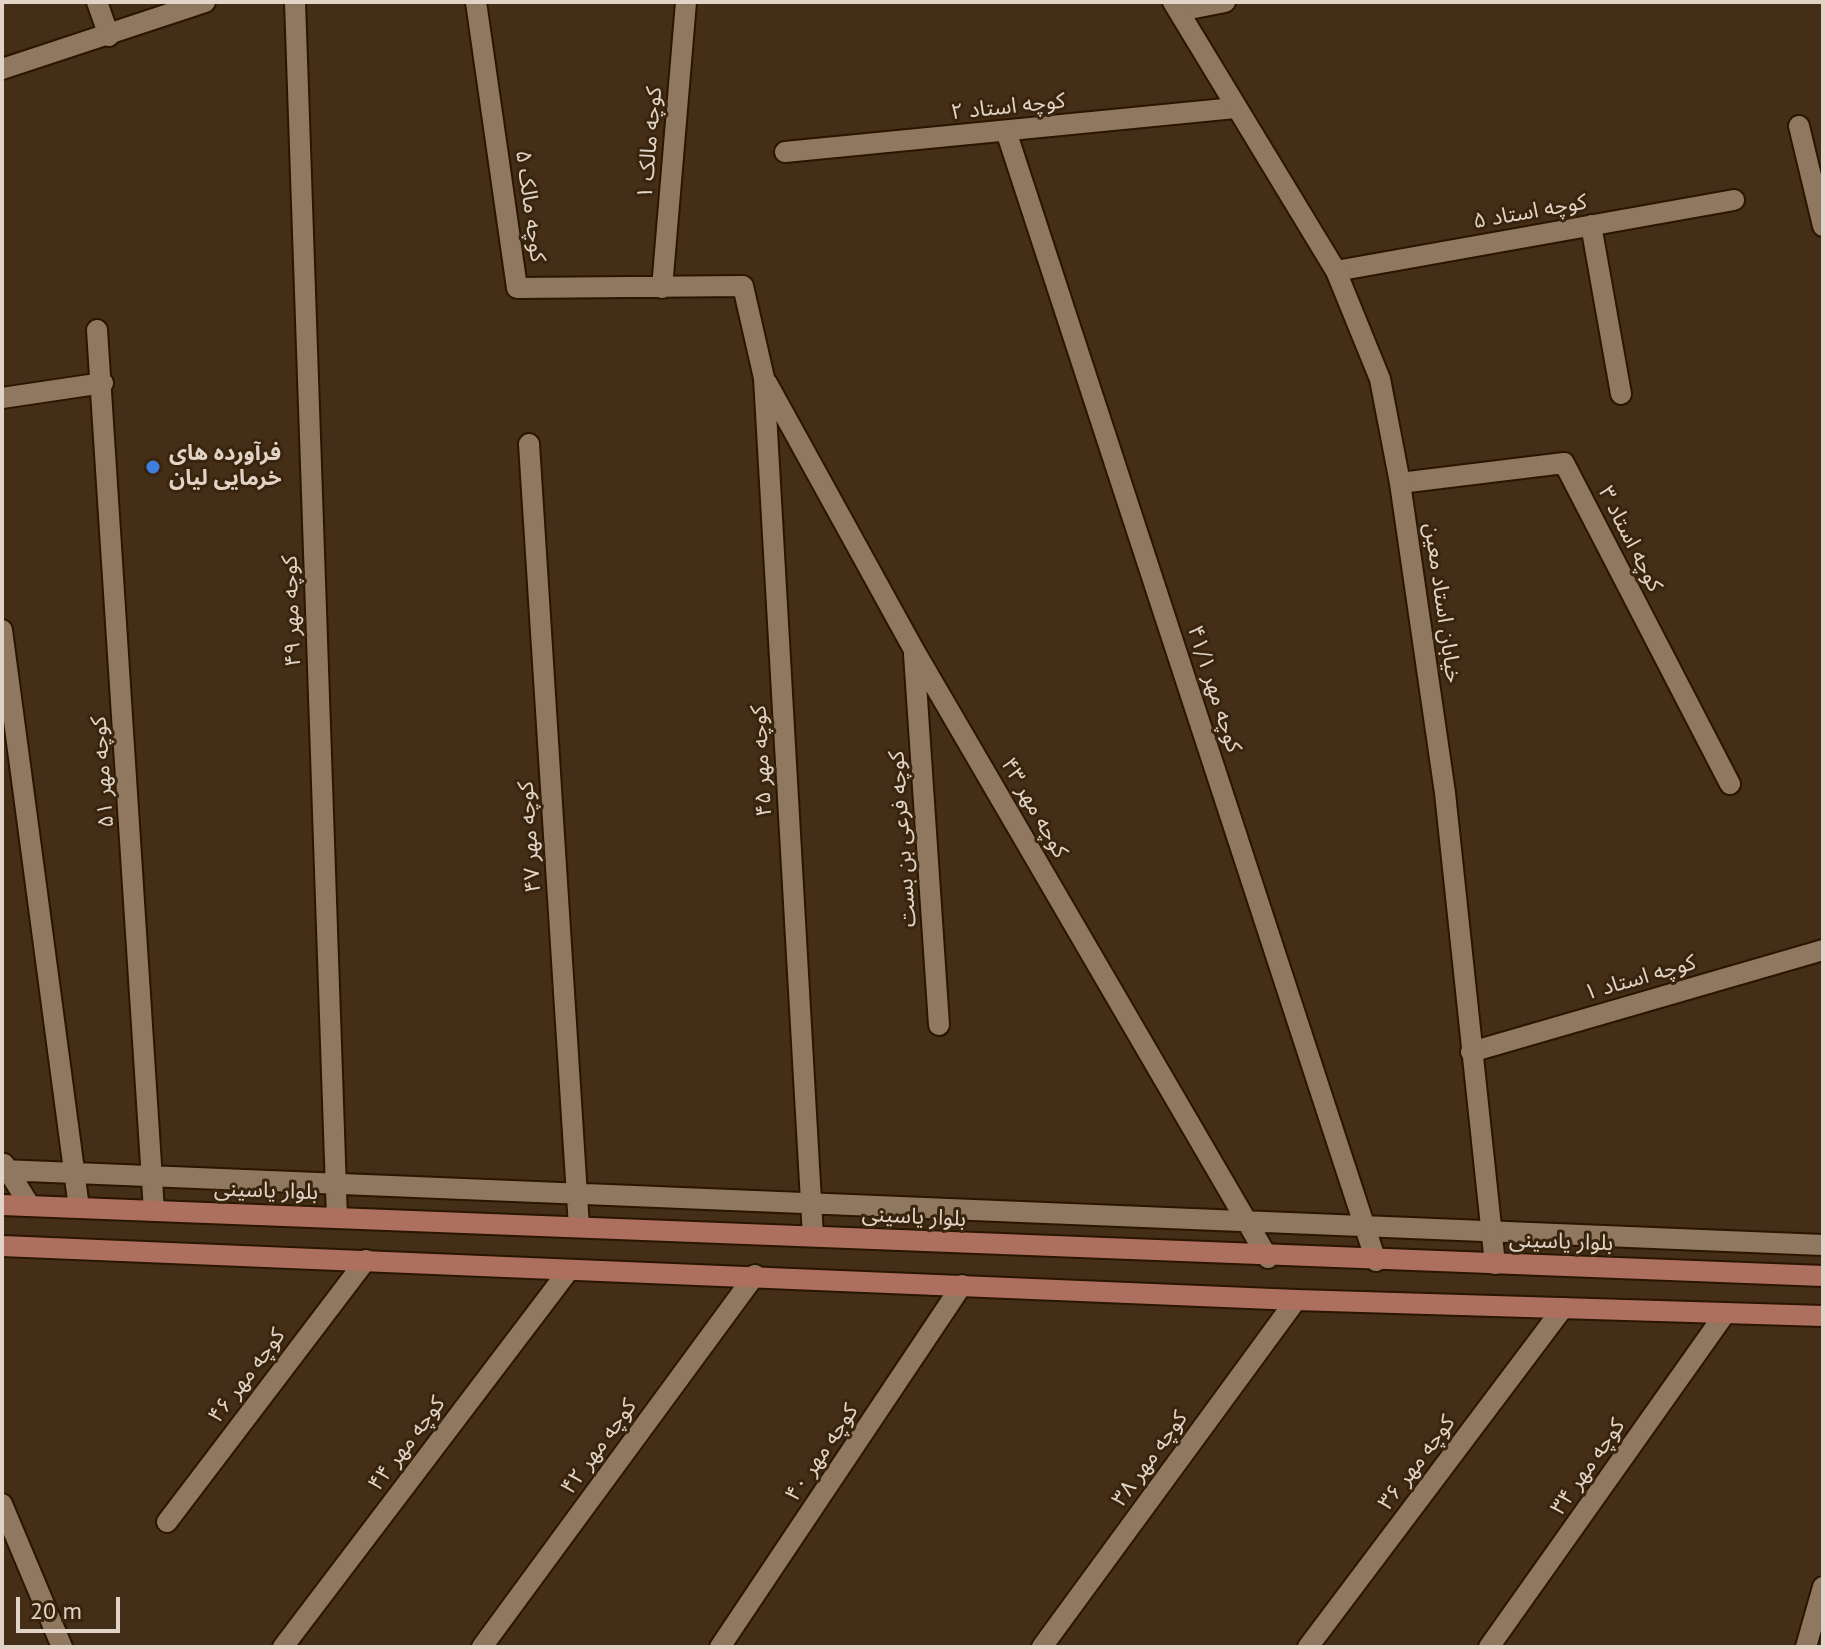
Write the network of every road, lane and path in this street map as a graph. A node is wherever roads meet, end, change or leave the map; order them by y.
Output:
1 (97, 2) edge
2 (205, 2) edge
3 (295, 2) edge
4 (476, 2) edge
5 (686, 2) edge
6 (1225, 2) edge
7 (1176, 6) edge
8 (109, 36) junction
9 (2, 69) edge
10 (1235, 108) junction
11 (1799, 126) dead end
12 (1006, 131) junction
13 (785, 152) dead end
14 (1734, 200) dead end
15 (1591, 225) junction
16 (1823, 226) edge
17 (1336, 271) junction
18 (743, 286) joint
19 (662, 288) junction
20 (97, 330) dead end
21 (764, 378) junction
22 (103, 383) junction
23 (1621, 394) dead end
24 (2, 398) edge
25 (529, 444) dead end
26 (1400, 483) junction
27 (2, 630) edge
28 (914, 650) junction
29 (1730, 784) dead end
30 (1823, 950) edge
31 (939, 1025) dead end
32 (1471, 1052) junction
33 (4, 1167) edge
34 (74, 1173) junction
35 (152, 1176) junction
36 (336, 1183) junction
37 (578, 1194) junction
38 (811, 1203) junction
39 (2, 1205) edge
40 (30, 1206) junction
41 (79, 1208) junction
42 (154, 1211) junction
43 (337, 1218) junction
44 (1247, 1221) junction
45 (1364, 1226) junction
46 (579, 1227) junction
47 (1491, 1231) junction
48 (813, 1236) junction
49 (1823, 1245) edge
50 (2, 1246) edge
51 (1268, 1258) junction
52 (366, 1260) junction
53 (1376, 1261) junction
54 (1495, 1264) junction
55 (569, 1270) junction
56 (755, 1275) junction
57 (1823, 1276) edge
58 (962, 1285) junction
59 (1296, 1300) junction
60 (1563, 1308) junction
61 (1724, 1315) junction
62 (1823, 1316) edge
63 (2, 1504) edge
64 (167, 1522) dead end
65 (1823, 1587) edge
66 (62, 1647) edge
67 (283, 1647) edge
68 (482, 1647) edge
69 (720, 1647) edge
70 (1042, 1647) edge
71 (1308, 1647) edge
72 (1489, 1647) edge
73 (1806, 1647) edge

1 - 8 street
2 - 8 street
3 - 36 street, کوچه مهر ۴۹
4 - 19 street, کوچه مالک ۵
5 - 19 street, کوچه مالک ۱
6 - 7 street
7 - 10 street, خیابان استاد معین
8 - 9 street
10 - 12 street, کوچه استاد ۲
10 - 17 street, خیابان استاد معین
11 - 16 street
12 - 13 street, کوچه استاد ۲
12 - 45 street, کوچه مهر ۴۱/۱
14 - 15 street, کوچه استاد ۵
15 - 17 street, کوچه استاد ۵
15 - 23 street
17 - 26 street, خیابان استاد معین
18 - 19 street, کوچه مالک ۵
18 - 21 street, کوچه مهر ۴۵
20 - 22 street, کوچه مهر ۵۱
21 - 28 street, کوچه مهر ۴۳
21 - 38 street, کوچه مهر ۴۵
22 - 24 street
22 - 35 street, کوچه مهر ۵۱
25 - 37 street, کوچه مهر ۴۷
26 - 29 street, کوچه استاد ۳
26 - 32 street, خیابان استاد معین
27 - 34 street
28 - 31 street, کوچه فرعی بن بست
28 - 44 street, کوچه مهر ۴۳
30 - 32 street, کوچه استاد ۱
32 - 47 street, خیابان استاد معین
33 - 34 street
33 - 40 street
34 - 35 street
34 - 41 street
35 - 36 street
35 - 42 street, کوچه مهر ۵۱
36 - 37 street
36 - 43 street, کوچه مهر ۴۹
37 - 38 street
37 - 46 street, کوچه مهر ۴۷
38 - 44 street
38 - 48 street, کوچه مهر ۴۵
39 - 40 main road, بلوار یاسینی
40 - 41 main road, بلوار یاسینی
41 - 42 main road, بلوار یاسینی
42 - 43 main road, بلوار یاسینی
43 - 46 main road, بلوار یاسینی
44 - 45 street
44 - 51 street, کوچه مهر ۴۳
45 - 47 street
45 - 53 street, کوچه مهر ۴۱/۱
46 - 48 main road, بلوار یاسینی
47 - 49 street
47 - 54 street, خیابان استاد معین
48 - 51 main road, بلوار یاسینی
50 - 52 main road
51 - 53 main road, بلوار یاسینی
52 - 55 main road
52 - 64 street, کوچه مهر ۴۶
53 - 54 main road, بلوار یاسینی
54 - 57 main road, بلوار یاسینی
55 - 56 main road
55 - 67 street, کوچه مهر ۴۴
56 - 58 main road
56 - 68 street, کوچه مهر ۴۲
58 - 59 main road
58 - 69 street, کوچه مهر ۴۰
59 - 60 main road
59 - 70 street, کوچه مهر ۳۸
60 - 61 main road
60 - 71 street, کوچه مهر ۳۶
61 - 62 main road
61 - 72 street, کوچه مهر ۳۴
63 - 66 street
65 - 73 street

